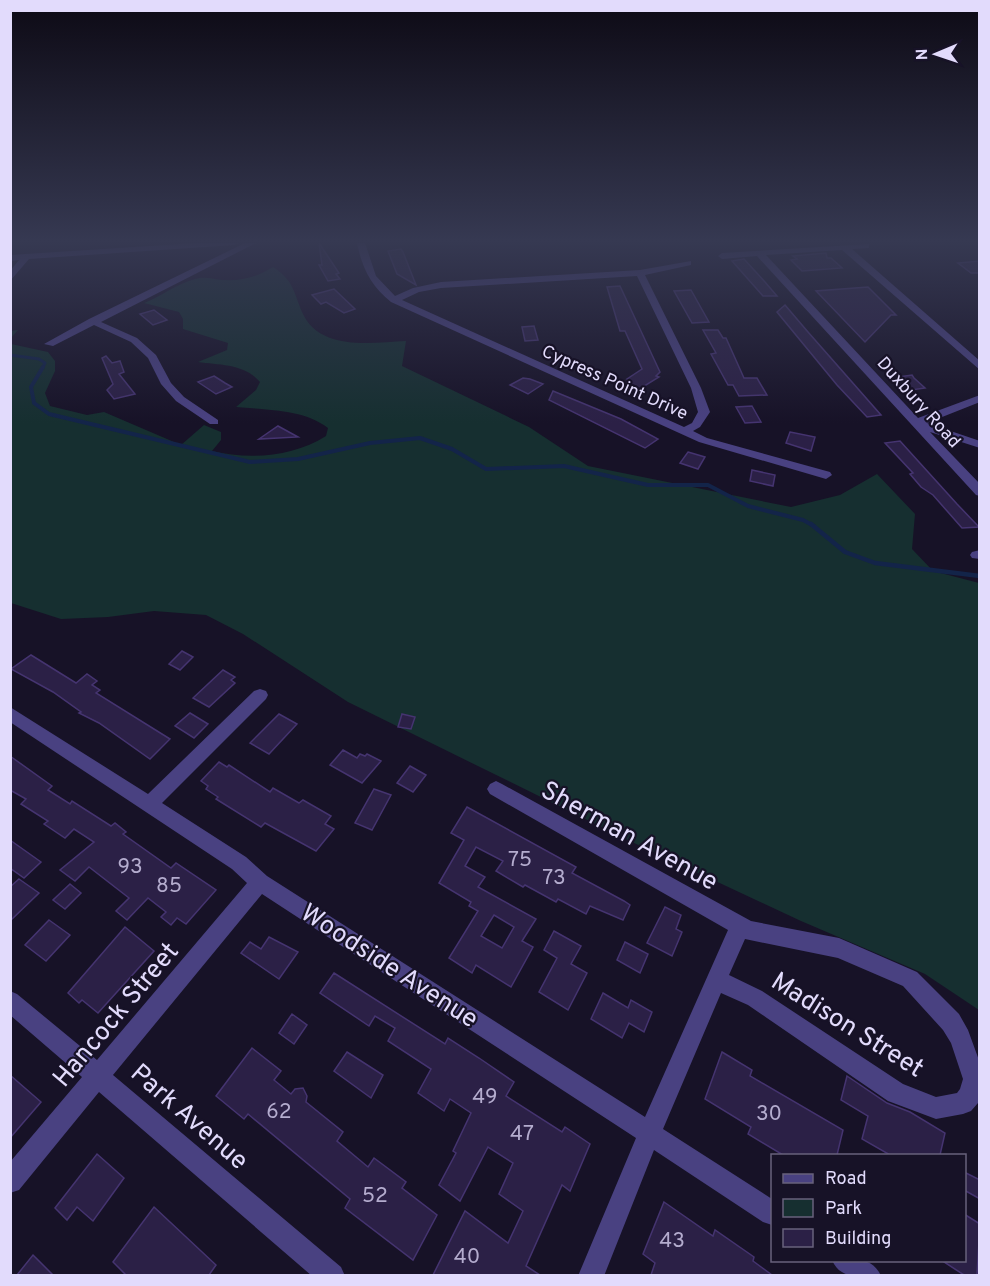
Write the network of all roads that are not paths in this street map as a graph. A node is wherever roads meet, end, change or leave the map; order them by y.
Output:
1 (129, 303) edge
2 (401, 303) edge
3 (655, 303) edge
4 (805, 303) edge
5 (907, 303) edge
6 (92, 321) junction
7 (49, 344) dead end
8 (980, 367) edge
9 (980, 398) edge
10 (214, 422) dead end
11 (916, 423) junction
12 (686, 431) junction
13 (980, 445) edge
14 (826, 475) dead end
15 (980, 492) edge
16 (260, 695) dead end
17 (10, 713) edge
18 (496, 789) dead end
19 (149, 804) junction
20 (260, 882) junction
21 (740, 926) junction
22 (715, 979) junction
23 (10, 1001) edge
24 (99, 1076) junction
25 (650, 1132) junction
26 (10, 1181) edge
27 (771, 1212) edge
28 (848, 1262) edge
29 (332, 1275) edge
30 (591, 1275) edge
31 (868, 1275) edge

1 - 6 street
2 - 12 street, Cypress Point Drive
3 - 12 street
4 - 11 street, Duxbury Road
5 - 8 street
6 - 7 street
6 - 10 street
9 - 11 street
11 - 13 street
11 - 15 street, Duxbury Road
12 - 14 street, Cypress Point Drive
16 - 19 street
17 - 19 street, Woodside Avenue
18 - 21 street, Sherman Avenue
19 - 20 street, Woodside Avenue
20 - 24 street, Hancock Street
20 - 25 street, Woodside Avenue
21 - 22 street
21 - 22 street, Madison Street
22 - 25 street
23 - 24 street, Park Avenue
24 - 26 street, Hancock Street
24 - 29 street, Park Avenue
25 - 27 street, Woodside Avenue
25 - 30 street
28 - 31 street

